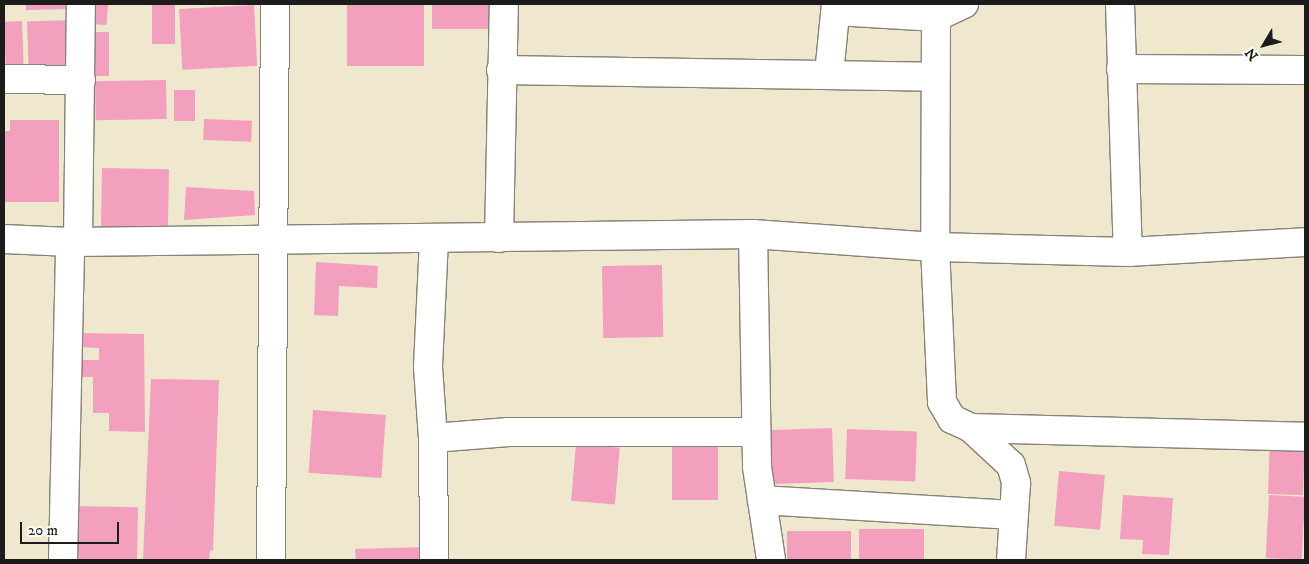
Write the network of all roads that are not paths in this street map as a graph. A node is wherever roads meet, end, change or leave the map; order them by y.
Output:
1 (81, 4) edge
2 (275, 4) edge
3 (504, 4) edge
4 (964, 4) edge
5 (1120, 4) edge
6 (836, 8) edge
7 (936, 17) junction
8 (501, 70) junction
9 (1121, 70) junction
10 (1305, 70) edge
11 (829, 74) junction
12 (934, 78) junction
13 (4, 79) edge
14 (81, 80) junction
15 (753, 234) junction
16 (499, 238) junction
17 (4, 239) edge
18 (434, 239) junction
19 (271, 241) junction
20 (74, 242) junction
21 (1305, 242) edge
22 (936, 248) junction
23 (1128, 252) junction
24 (971, 428) junction
25 (756, 432) junction
26 (1305, 437) edge
27 (433, 438) junction
28 (762, 500) junction
29 (1012, 515) junction
30 (63, 560) edge
31 (271, 560) edge
32 (434, 560) edge
33 (771, 560) edge
34 (1011, 560) edge

1 - 14 street
2 - 19 street
3 - 8 street
4 - 7 street
5 - 9 street
6 - 7 street
6 - 11 street
7 - 12 street
8 - 11 street
8 - 16 street
9 - 10 street
9 - 23 street
11 - 12 street
12 - 22 street
13 - 14 street
14 - 20 street
15 - 16 street
15 - 22 street
15 - 25 street
16 - 18 street
17 - 20 street
18 - 19 street
18 - 27 street
19 - 20 street
19 - 31 street
20 - 30 street
21 - 23 street
22 - 23 street
22 - 24 street
24 - 26 street
24 - 29 street
25 - 27 street
25 - 28 street
27 - 32 street
28 - 29 street
28 - 33 street
29 - 34 street

